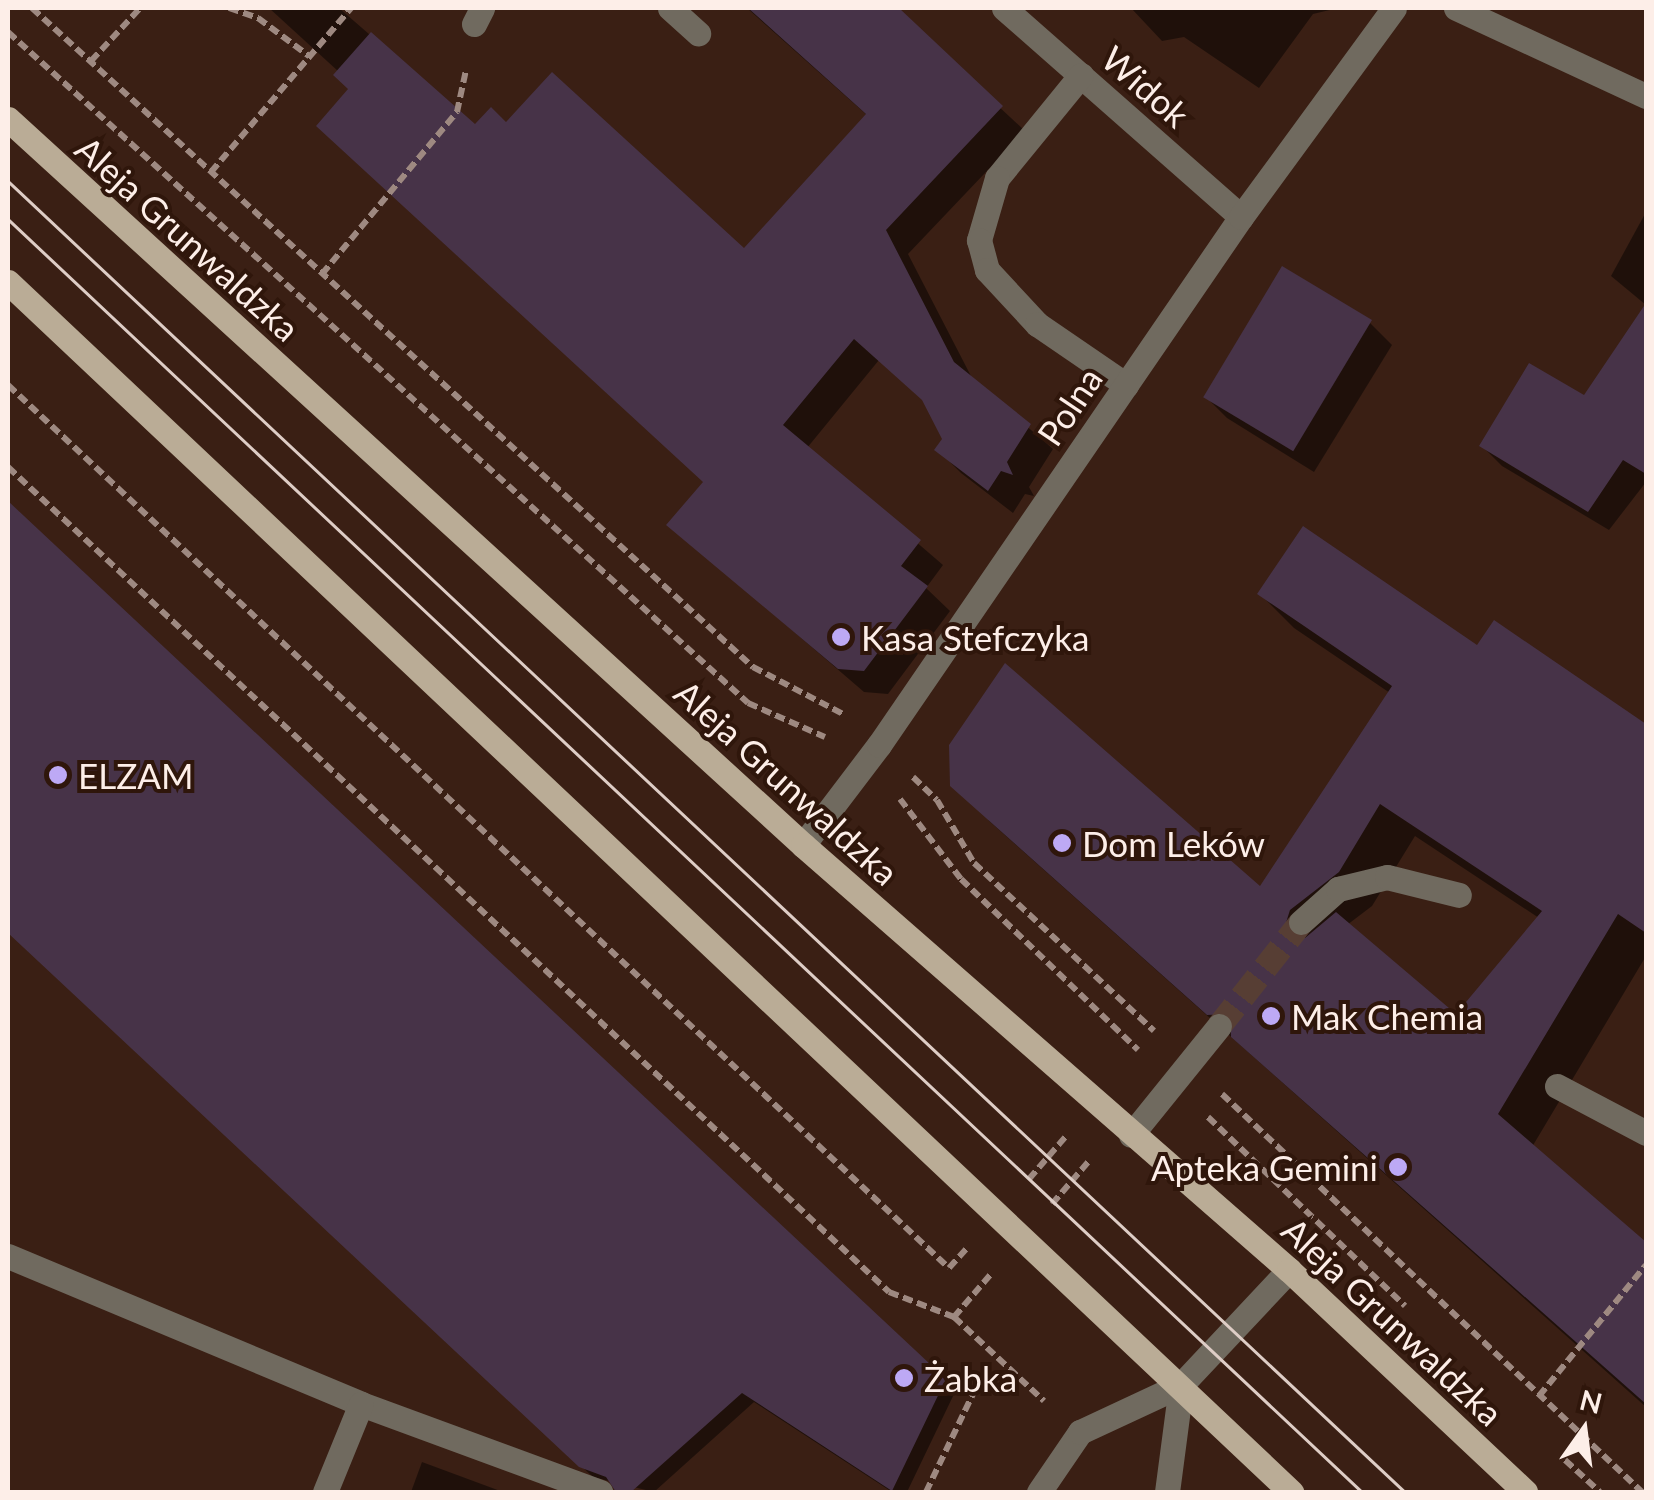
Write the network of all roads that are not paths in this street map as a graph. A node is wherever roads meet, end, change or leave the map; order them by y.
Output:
1 (670, 8) edge
2 (1004, 8) edge
3 (1394, 8) edge
4 (1456, 8) edge
5 (698, 34) dead end
6 (1081, 75) junction
7 (1646, 96) edge
8 (8, 119) edge
9 (1242, 216) junction
10 (8, 282) edge
11 (1126, 384) junction
12 (802, 844) junction
13 (1458, 895) dead end
14 (1301, 922) tunnel mouth
15 (1219, 1026) tunnel mouth
16 (1556, 1086) dead end
17 (1646, 1133) edge
18 (1132, 1135) junction
19 (8, 1256) edge
20 (1288, 1270) junction
21 (1180, 1385) junction
22 (361, 1404) junction
23 (325, 1492) edge
24 (600, 1492) edge
25 (1039, 1492) edge
26 (1167, 1492) edge
27 (1290, 1492) edge
28 (1525, 1492) edge

1 - 5 street
2 - 6 street, Widok
3 - 9 street, Polna
4 - 7 street
6 - 9 street, Widok
6 - 11 street
8 - 12 main road, Aleja Grunwaldzka
9 - 11 street, Polna
10 - 21 main road
11 - 12 street, Polna
12 - 18 main road, Aleja Grunwaldzka
13 - 14 street
15 - 18 street
16 - 17 street
18 - 20 main road, Aleja Grunwaldzka
19 - 22 street
20 - 21 street
20 - 28 main road, Aleja Grunwaldzka
21 - 25 street
21 - 26 street
21 - 27 main road
22 - 23 street
22 - 24 street

